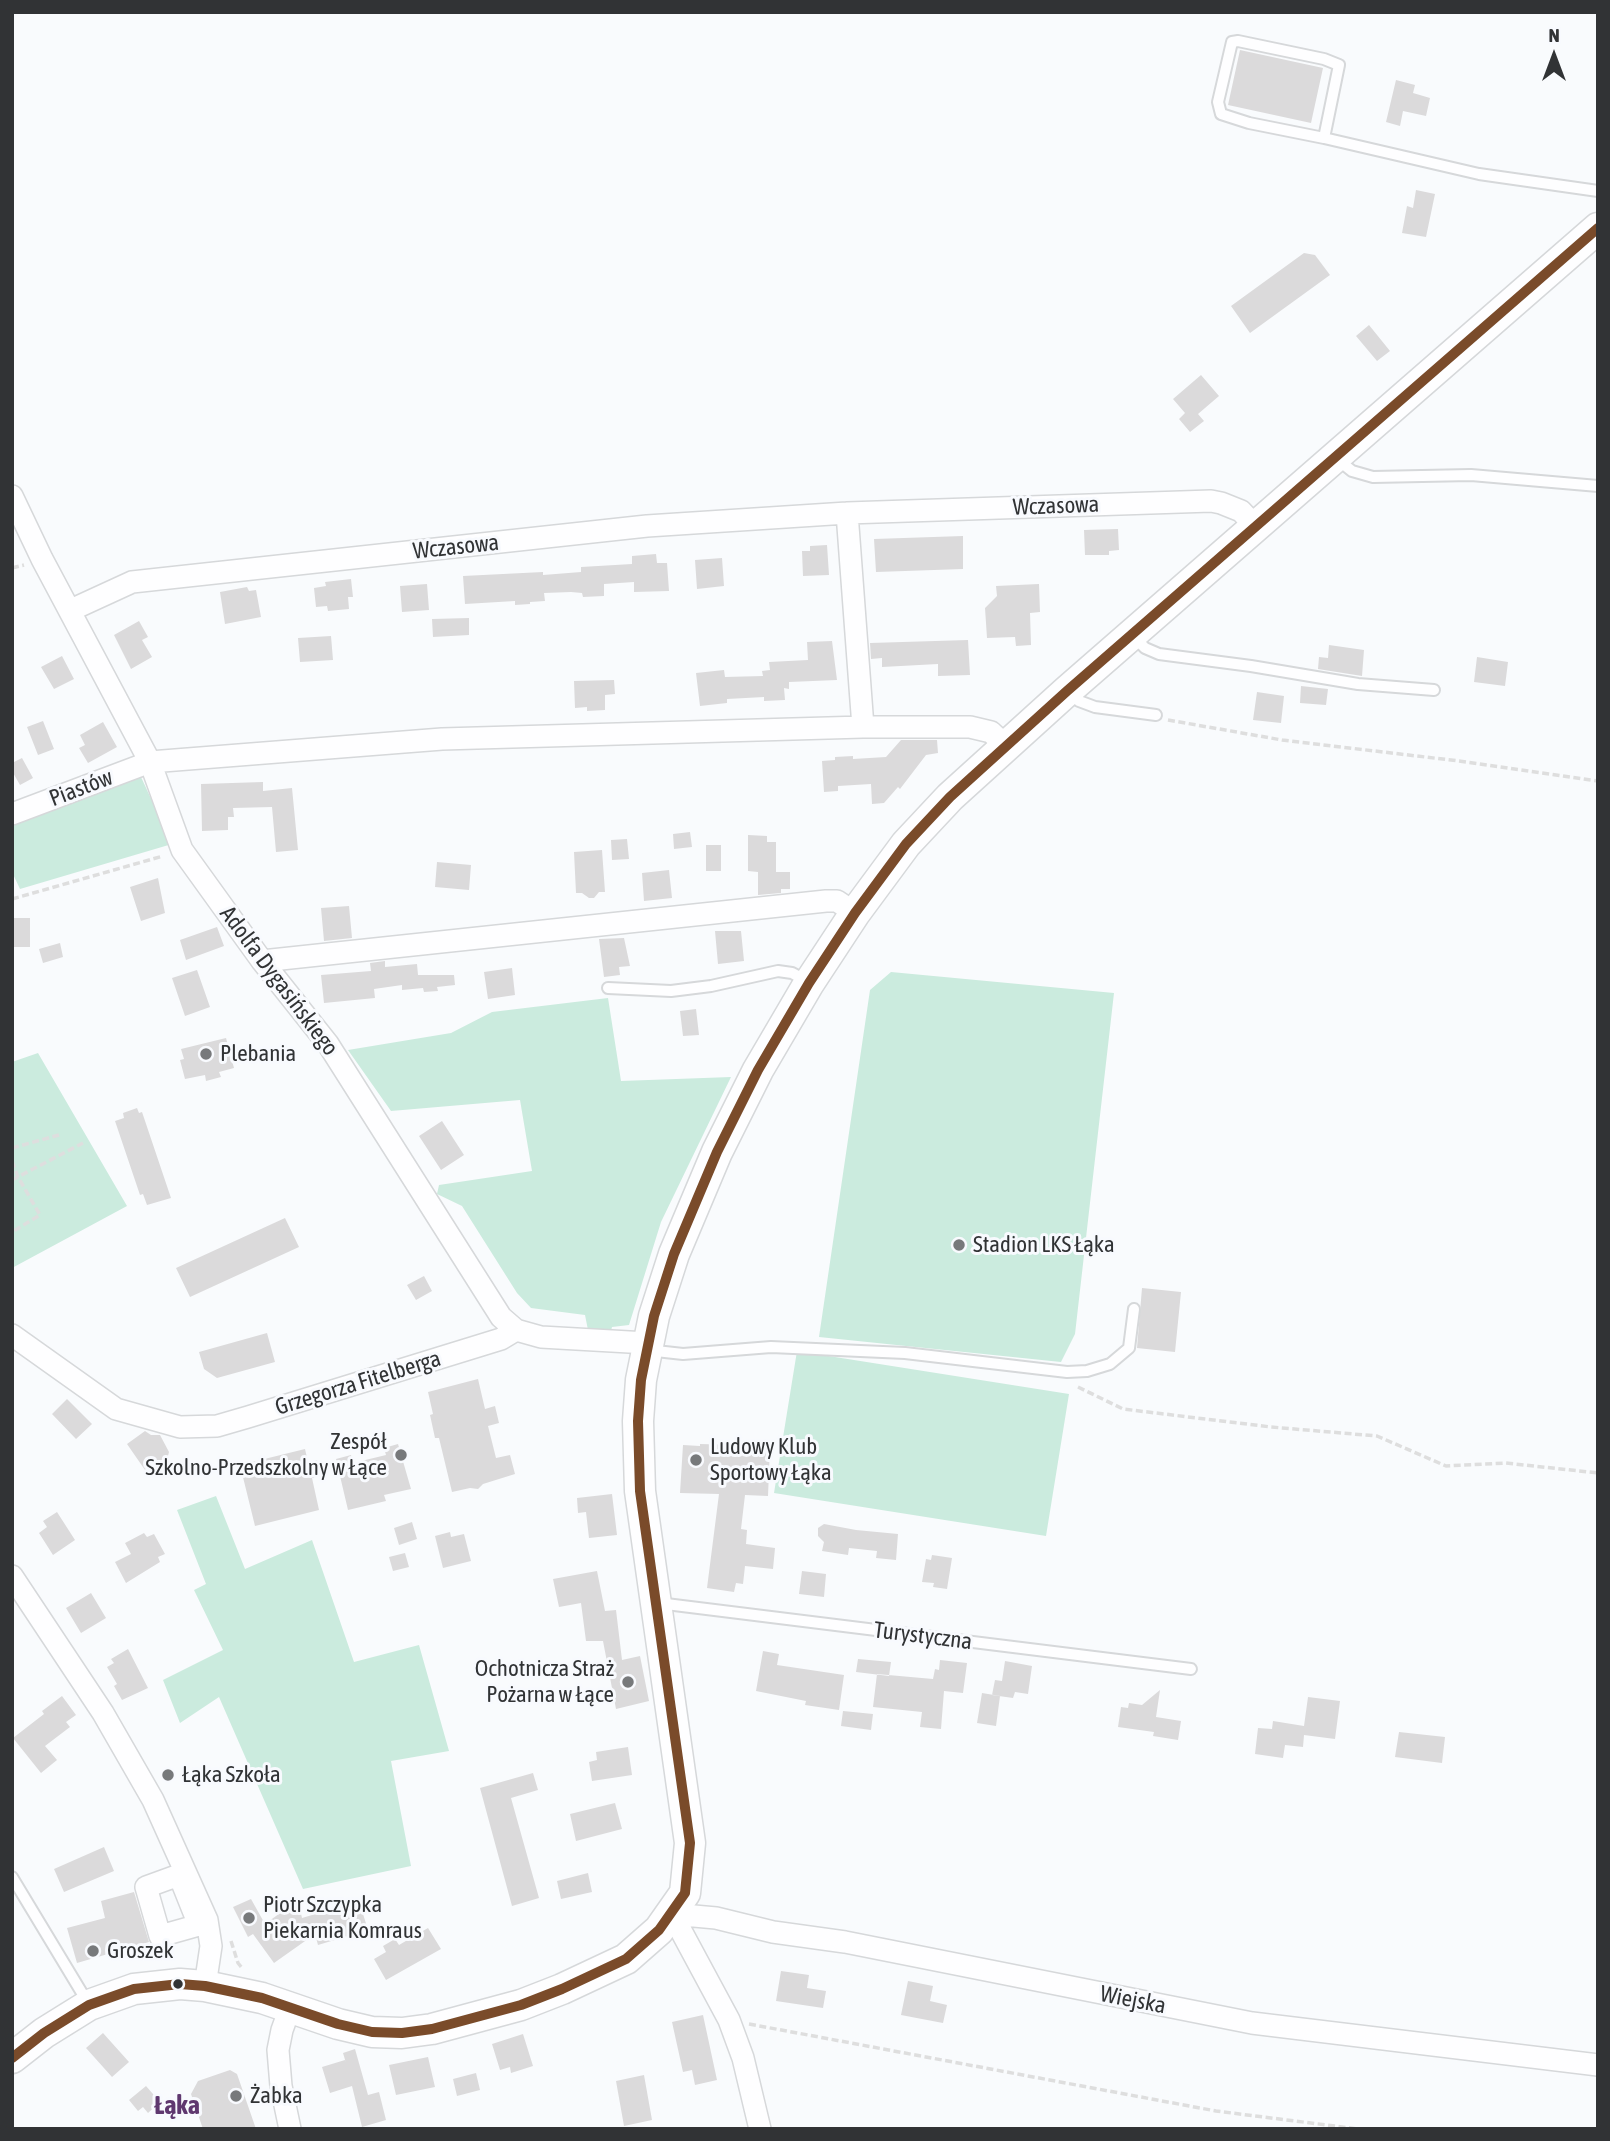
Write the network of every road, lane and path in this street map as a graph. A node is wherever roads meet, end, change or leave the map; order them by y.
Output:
1 (1324, 138) junction
2 (1598, 191) edge
3 (1598, 228) edge
4 (1335, 458) junction
5 (1598, 486) edge
6 (12, 496) edge
7 (847, 513) junction
8 (1256, 527) junction
9 (71, 611) junction
10 (1132, 635) junction
11 (1434, 690) dead end
12 (1067, 691) junction
13 (1156, 715) joint
14 (863, 727) junction
15 (1006, 746) junction
16 (150, 762) junction
17 (1598, 781) edge
18 (12, 814) edge
19 (182, 850) junction
20 (12, 899) edge
21 (855, 913) junction
22 (262, 961) junction
23 (809, 983) junction
24 (608, 988) dead end
25 (59, 1135) dead end
26 (83, 1143) dead end
27 (12, 1149) edge
28 (12, 1161) edge
29 (18, 1177) junction
30 (12, 1180) edge
31 (12, 1232) edge
32 (1134, 1310) dead end
33 (516, 1330) junction
34 (12, 1335) edge
35 (647, 1347) junction
36 (1067, 1372) junction
37 (1598, 1473) edge
38 (12, 1576) edge
39 (655, 1602) junction
40 (1191, 1669) dead end
41 (12, 1877) edge
42 (673, 1914) junction
43 (233, 1947) dead end
44 (248, 1975) dead end
45 (205, 1986) junction
46 (89, 2005) junction
47 (290, 2008) junction
48 (729, 2020) junction
49 (12, 2057) edge
50 (1598, 2065) edge
51 (290, 2129) edge
52 (760, 2129) edge
53 (1358, 2129) edge

1 - 1 lane
1 - 2 lane
3 - 4 main road
4 - 5 lane
4 - 8 main road
6 - 9 street, Adolfa Dygasińskiego
7 - 8 street, Wczasowa
7 - 9 street, Wczasowa
7 - 14 street
8 - 10 main road
9 - 16 street, Adolfa Dygasińskiego
10 - 11 lane
10 - 12 main road
12 - 13 lane
12 - 15 main road
13 - 17 path
14 - 15 street
14 - 16 street
15 - 21 main road
16 - 18 street, Piastów
16 - 19 street, Adolfa Dygasińskiego
19 - 20 path
19 - 22 street, Adolfa Dygasińskiego
21 - 22 street
21 - 23 main road
22 - 33 street, Adolfa Dygasińskiego
23 - 24 lane
23 - 35 main road
25 - 27 path
26 - 29 path
28 - 29 path
29 - 30 path
29 - 31 path
32 - 36 lane
33 - 34 street, Grzegorza Fitelberga
33 - 35 street
35 - 36 lane
35 - 39 main road
36 - 37 path
38 - 45 street
39 - 40 lane, Turystyczna
39 - 42 main road
41 - 46 lane
42 - 47 main road
42 - 48 street
42 - 50 street, Wiejska
43 - 44 path
45 - 46 main road
45 - 47 main road
46 - 49 main road
47 - 51 street
48 - 52 street
48 - 53 path

